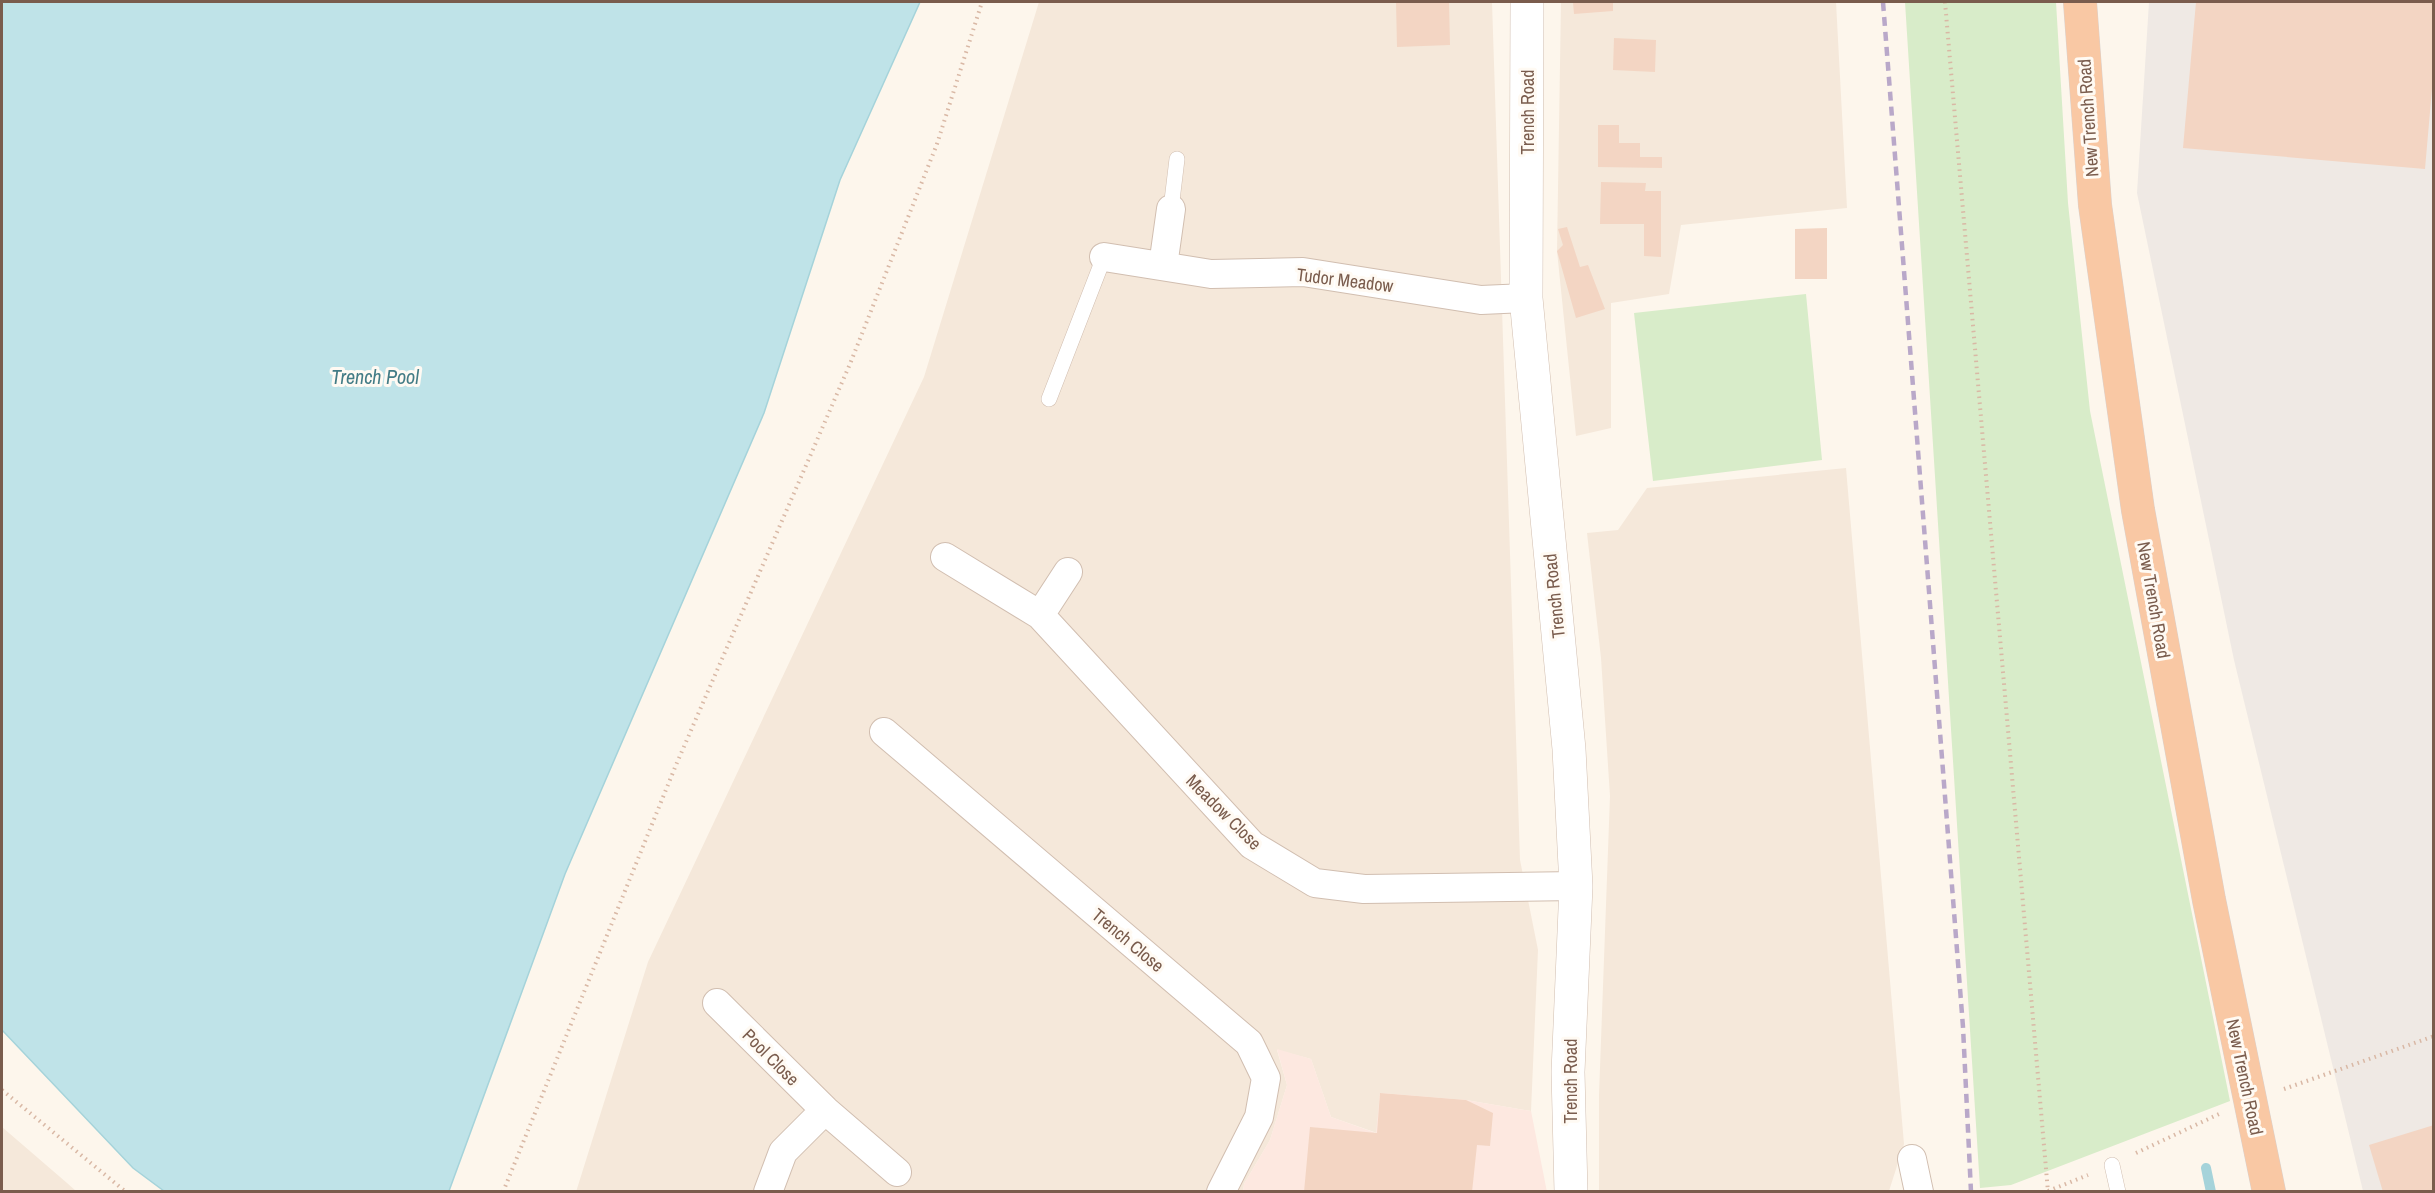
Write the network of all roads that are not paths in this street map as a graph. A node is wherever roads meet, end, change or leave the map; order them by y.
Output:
1 (1527, 2) edge
2 (2080, 2) edge
3 (1177, 159) dead end
4 (1172, 209) joint
5 (1104, 257) joint
6 (1162, 266) junction
7 (1526, 298) junction
8 (1049, 399) dead end
9 (945, 557) dead end
10 (1068, 572) dead end
11 (1040, 615) junction
12 (884, 732) dead end
13 (1576, 886) junction
14 (717, 1003) dead end
15 (825, 1110) junction
16 (1912, 1159) dead end
17 (2112, 1165) road end
18 (897, 1172) dead end
19 (768, 1191) edge
20 (1221, 1191) edge
21 (1571, 1191) edge
22 (1919, 1191) edge
23 (2118, 1191) edge
24 (2270, 1191) edge

1 - 7 street, Trench Road
2 - 24 highway, New Trench Road
3 - 4 lane
4 - 6 street
5 - 6 street, Tudor Meadow
5 - 8 lane
6 - 7 street, Tudor Meadow
7 - 13 street, Trench Road
9 - 11 street, Meadow Close
10 - 11 street
11 - 13 street, Meadow Close
12 - 20 street, Trench Close
13 - 21 street, Trench Road
14 - 15 street, Pool Close
15 - 18 street, Pool Close
15 - 19 street
16 - 22 street
17 - 23 lane

